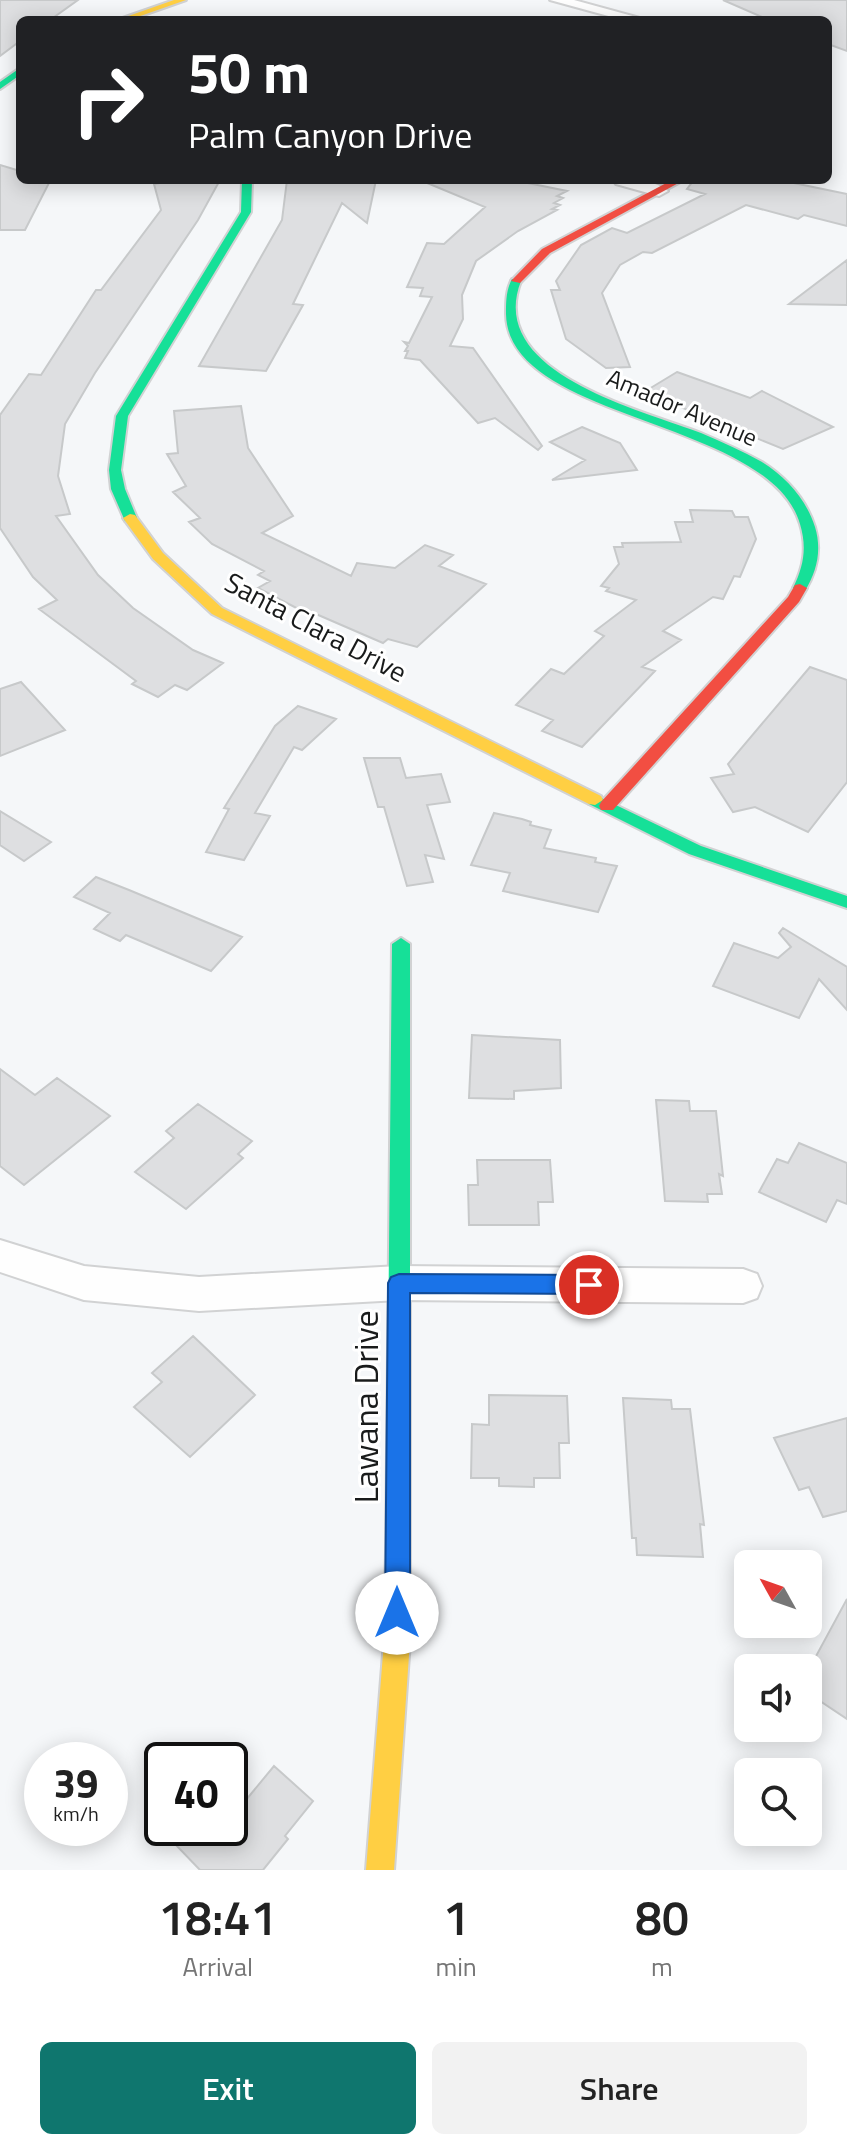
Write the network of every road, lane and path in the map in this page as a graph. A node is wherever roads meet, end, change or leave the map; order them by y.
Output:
1 (182, 0) edge
2 (557, 0) edge
3 (133, 16) edge
4 (623, 16) edge
5 (247, 184) edge
6 (635, 184) edge
7 (672, 184) edge
8 (659, 191) junction
9 (607, 806) junction
10 (847, 902) edge
11 (401, 944) dead end
12 (0, 1256) edge
13 (399, 1283) junction
14 (743, 1286) dead end
15 (380, 1870) edge

1 - 3 street
2 - 4 street
5 - 9 street, Santa Clara Drive
6 - 8 street
7 - 8 street, Amador Avenue
8 - 9 street, Amador Avenue
9 - 10 street, Santa Clara Drive
11 - 13 street, Lawana Drive
12 - 13 street
13 - 14 street
13 - 15 street, Lawana Drive

